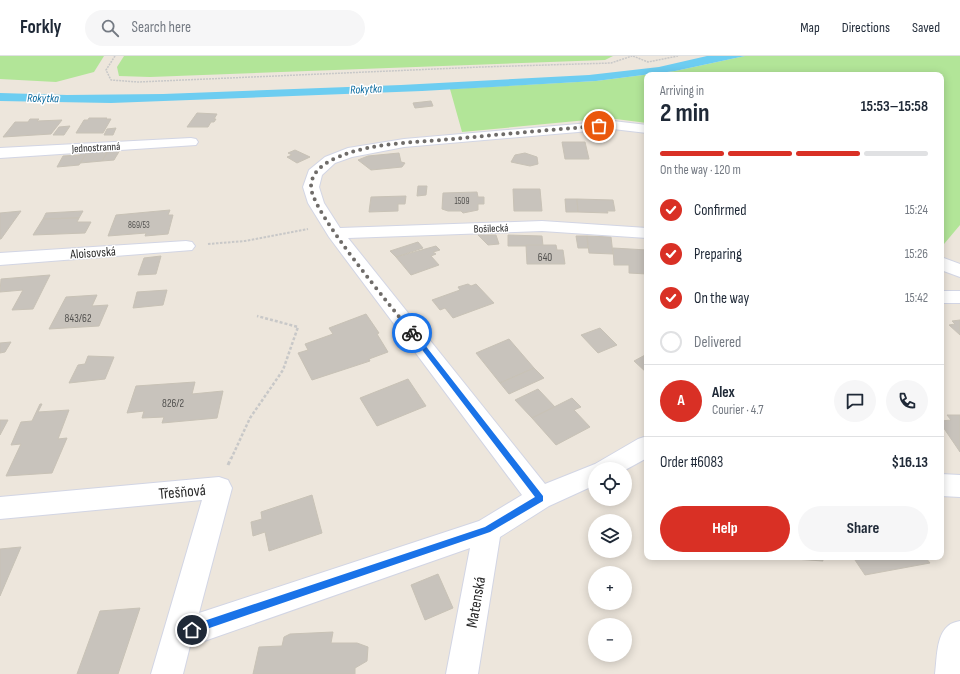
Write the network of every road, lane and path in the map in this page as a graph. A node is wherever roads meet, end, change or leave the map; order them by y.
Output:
1 (115, 56) edge
2 (633, 56) edge
3 (678, 56) edge
4 (644, 129) edge
5 (191, 142) dead end
6 (0, 153) edge
7 (335, 232) junction
8 (644, 233) edge
9 (218, 243) dead end
10 (186, 246) dead end
11 (0, 259) edge
12 (960, 297) edge
13 (944, 298) edge
14 (257, 316) dead end
15 (644, 448) edge
16 (618, 462) edge
17 (644, 466) edge
18 (632, 467) edge
19 (588, 477) edge
20 (944, 485) edge
21 (960, 486) edge
22 (219, 488) junction
23 (540, 498) junction
24 (0, 508) edge
25 (487, 530) junction
26 (178, 635) junction
27 (960, 636) edge
28 (167, 674) edge
29 (462, 674) edge
30 (951, 674) edge

1 - 2 path
2 - 3 path
4 - 7 street
5 - 6 street, Jednostranná
7 - 8 street, Bošilecká
7 - 9 path
7 - 23 street
10 - 11 street, Aloisovská
12 - 13 street
14 - 22 path
15 - 16 street
17 - 18 street
19 - 23 street
20 - 21 street
22 - 24 street, Třešňová
22 - 26 street, Třešňová
23 - 25 street
25 - 26 street
25 - 29 street, Matenská
26 - 28 street, Třešňová
27 - 30 street

